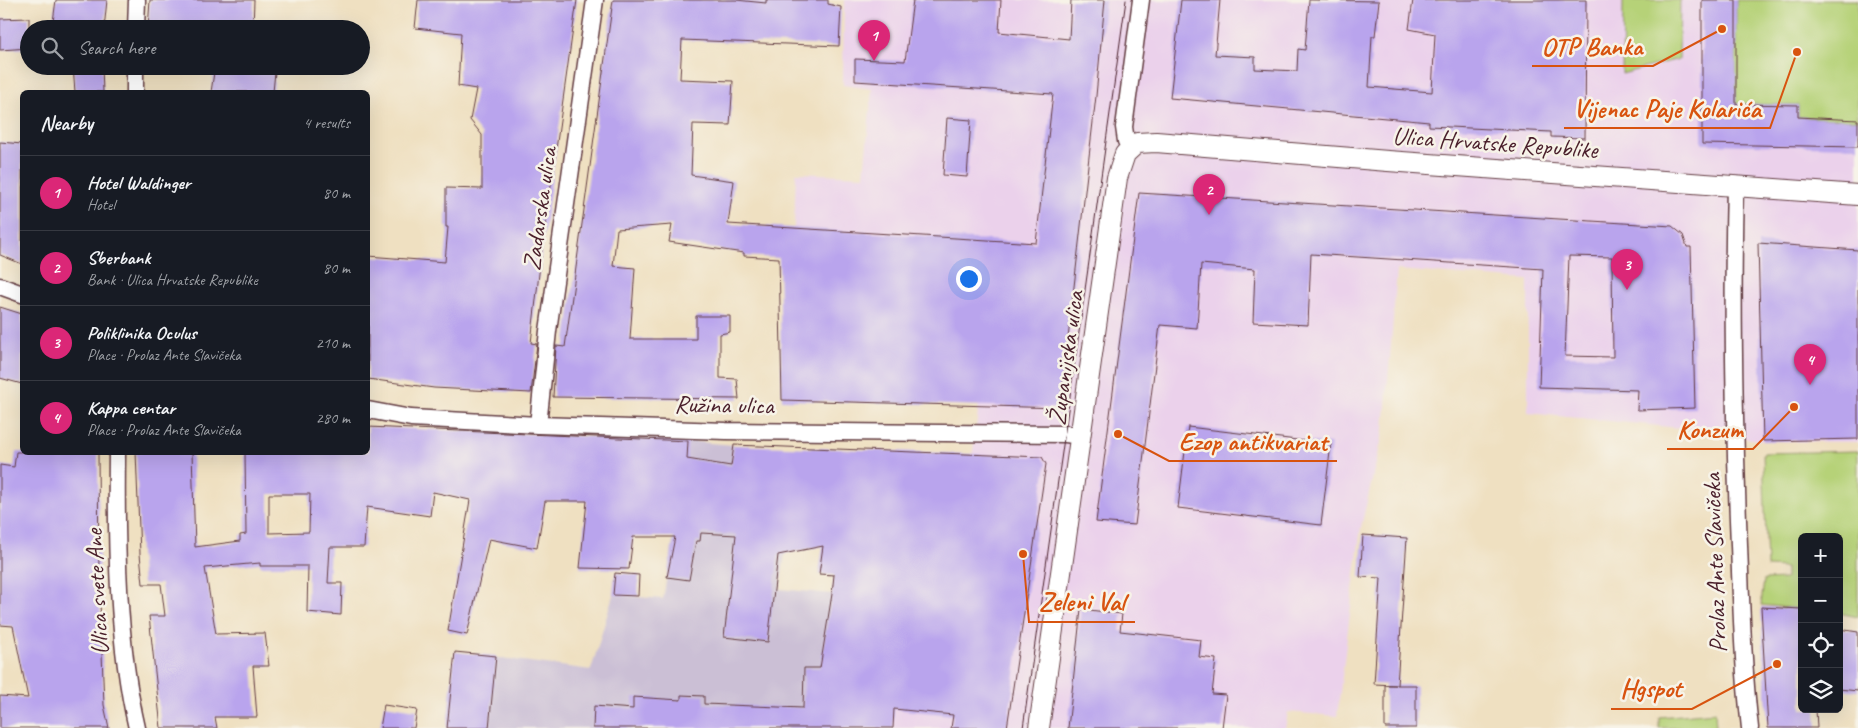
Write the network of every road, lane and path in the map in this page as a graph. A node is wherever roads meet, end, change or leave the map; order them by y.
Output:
1 (137, 0) edge
2 (595, 0) edge
3 (1141, 0) edge
4 (136, 20) edge
5 (135, 75) edge
6 (134, 90) edge
7 (1130, 147) junction
8 (1735, 186) junction
9 (1858, 195) edge
10 (0, 286) edge
11 (20, 293) edge
12 (370, 410) edge
13 (538, 425) junction
14 (1081, 436) junction
15 (117, 455) edge
16 (137, 728) edge
17 (1039, 728) edge
18 (1750, 728) edge

1 - 4 street
2 - 13 street, Zadarska ulica
3 - 7 street
5 - 6 street
7 - 8 street, Ulica Hrvatske Republike
7 - 14 street, Županijska ulica
8 - 9 street, Ulica Hrvatske Republike
8 - 18 street, Prolaz Ante Slavičeka
10 - 11 street
12 - 13 street, Ružina ulica
13 - 14 street, Ružina ulica
14 - 17 street, Županijska ulica
15 - 16 street, Ulica svete Ane

